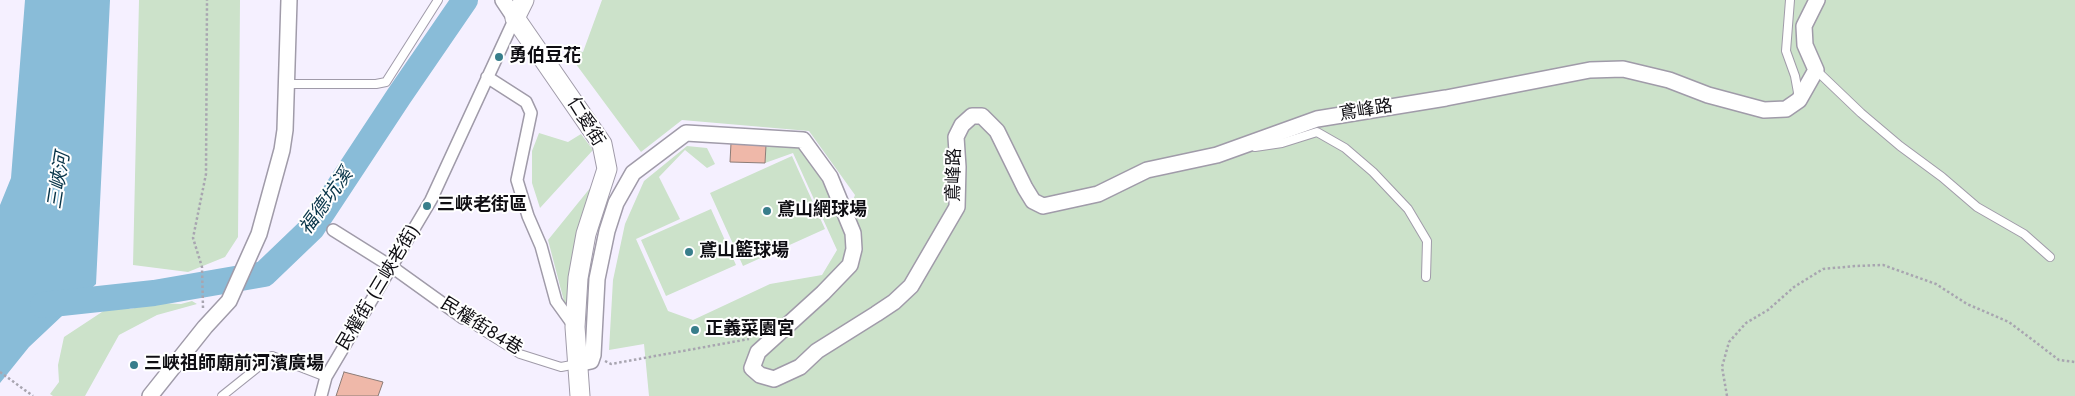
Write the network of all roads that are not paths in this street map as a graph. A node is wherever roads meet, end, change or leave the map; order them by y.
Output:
1 (289, 0) edge
2 (438, 0) edge
3 (503, 0) edge
4 (524, 0) edge
5 (1790, 0) edge
6 (1817, 0) edge
7 (515, 18) junction
8 (1816, 70) junction
9 (487, 77) junction
10 (287, 84) junction
11 (1799, 100) junction
12 (1228, 151) junction
13 (333, 230) dead end
14 (2050, 257) dead end
15 (392, 267) junction
16 (1426, 277) dead end
17 (463, 318) joint
18 (575, 326) junction
19 (577, 364) junction
20 (326, 377) junction
21 (150, 396) edge
22 (222, 396) edge
23 (321, 396) edge
24 (580, 396) edge

1 - 10 street
2 - 10 lane
3 - 7 street
4 - 7 street
5 - 11 lane
6 - 8 street
7 - 9 street, 民權街 (三峽老街)
7 - 18 street, 仁愛街
8 - 11 street
8 - 14 lane
9 - 15 street, 民權街 (三峽老街)
9 - 18 street
10 - 21 street
11 - 12 street, 鳶峰路
12 - 16 lane
12 - 19 street, 鳶峰路
13 - 15 street, 民權街84巷
15 - 17 street, 民權街84巷
15 - 20 street, 民權街 (三峽老街)
17 - 19 lane, 民權街84巷
18 - 19 street, 仁愛街
19 - 24 street, 仁愛街
20 - 22 lane
20 - 23 street, 民權街 (三峽老街)

